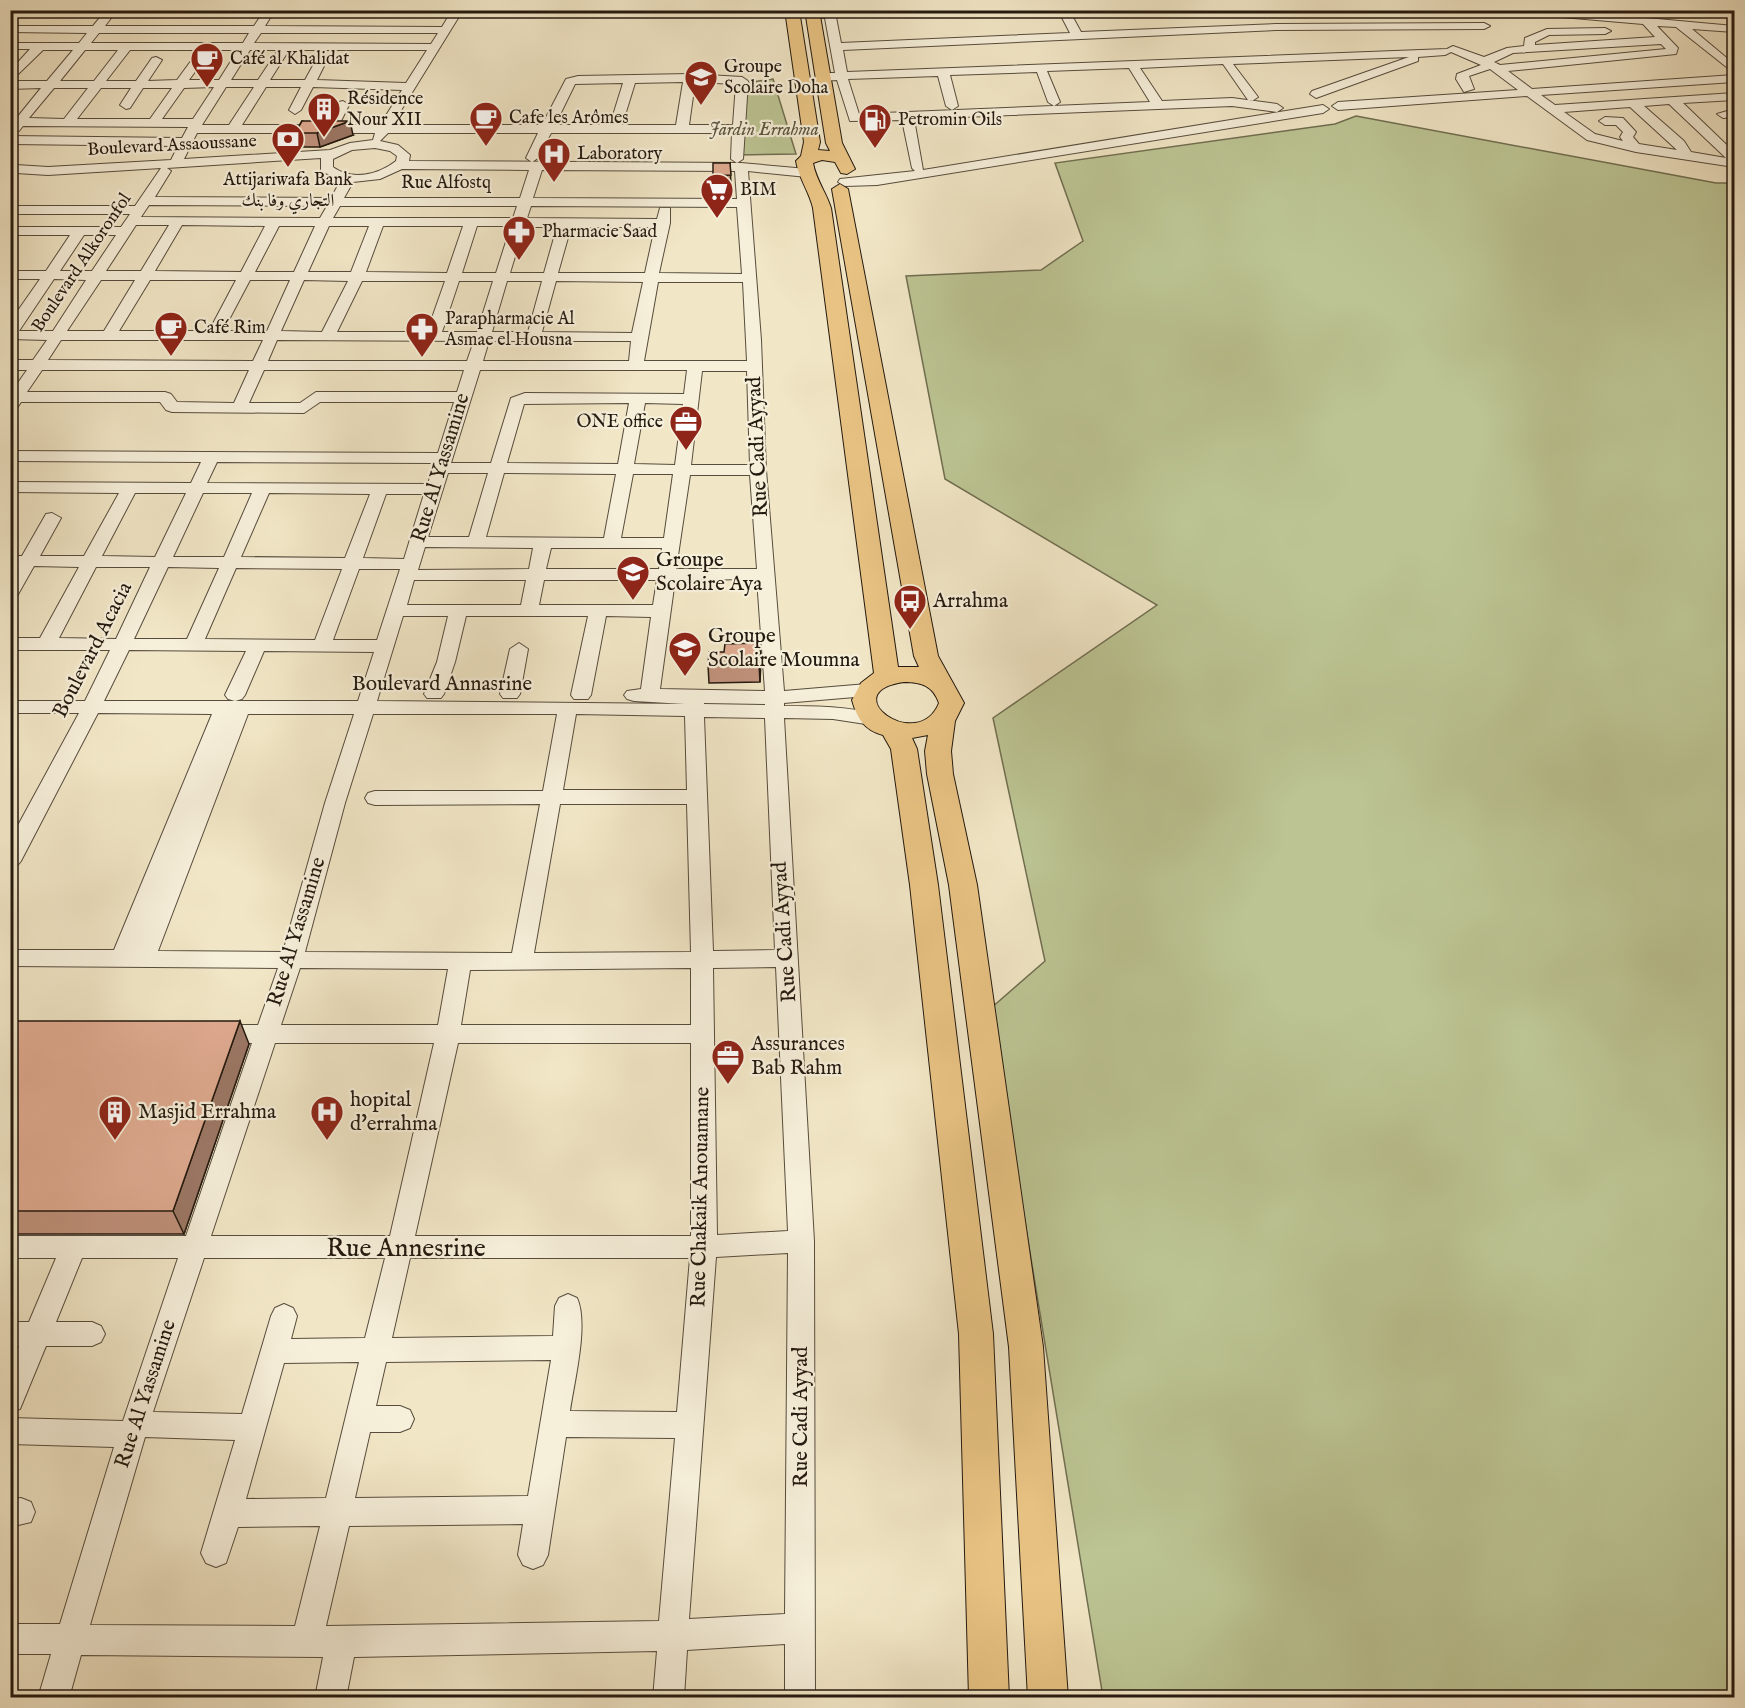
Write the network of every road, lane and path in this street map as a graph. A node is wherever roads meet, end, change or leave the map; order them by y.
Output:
1 (61, 10) edge
2 (111, 10) edge
3 (160, 10) edge
4 (308, 10) edge
5 (792, 10) edge
6 (899, 10) edge
7 (1063, 10) edge
8 (1703, 10) edge
9 (877, 11) edge
10 (1528, 11) edge
11 (269, 12) edge
12 (385, 12) edge
13 (412, 12) edge
14 (457, 12) edge
15 (829, 12) edge
16 (10, 13) edge
17 (813, 13) edge
18 (359, 14) junction
19 (1606, 14) edge
20 (1734, 14) edge
21 (1503, 19) edge
22 (1646, 21) junction
23 (1679, 24) junction
24 (1347, 25) junction
25 (10, 29) edge
26 (1734, 29) edge
27 (97, 30) junction
28 (258, 30) junction
29 (348, 30) junction
30 (444, 30) junction
31 (1077, 35) junction
32 (1661, 37) junction
33 (10, 46) edge
34 (40, 46) junction
35 (84, 46) junction
36 (127, 46) junction
37 (208, 46) junction
38 (245, 46) junction
39 (286, 46) junction
40 (334, 46) junction
41 (433, 47) junction
42 (836, 47) junction
43 (1445, 50) junction
44 (1050, 53) junction
45 (1372, 55) junction
46 (156, 60) dead end
47 (320, 62) dead end
48 (1228, 65) junction
49 (1491, 65) junction
50 (1133, 67) junction
51 (1734, 70) edge
52 (1042, 73) junction
53 (944, 75) junction
54 (10, 78) edge
55 (690, 78) junction
56 (1734, 78) edge
57 (630, 79) junction
58 (843, 79) junction
59 (822, 80) junction
60 (52, 84) junction
61 (307, 84) junction
62 (10, 85) edge
63 (97, 85) junction
64 (139, 85) junction
65 (180, 85) junction
66 (260, 85) junction
67 (222, 86) junction
68 (408, 87) junction
69 (1468, 89) junction
70 (1527, 89) junction
71 (1734, 96) edge
72 (1252, 97) dead end
73 (1311, 98) junction
74 (1338, 101) junction
75 (1673, 101) junction
76 (1054, 102) dead end
77 (1156, 102) dead end
78 (1634, 104) junction
79 (126, 105) dead end
80 (343, 105) dead end
81 (952, 106) dead end
82 (1277, 108) junction
83 (1323, 108) junction
84 (1553, 109) junction
85 (295, 110) dead end
86 (908, 116) junction
87 (1605, 121) dead end
88 (68, 122) junction
89 (110, 123) junction
90 (153, 123) junction
91 (195, 126) junction
92 (14, 127) edge
93 (331, 128) junction
94 (384, 128) junction
95 (547, 128) junction
96 (233, 129) junction
97 (615, 129) junction
98 (682, 129) junction
99 (739, 129) junction
100 (10, 140) edge
101 (97, 140) junction
102 (188, 142) junction
103 (375, 144) junction
104 (1636, 148) junction
105 (1732, 152) edge
106 (1687, 156) junction
107 (328, 160) junction
108 (402, 160) junction
109 (535, 162) junction
110 (739, 163) junction
111 (1734, 163) edge
112 (170, 168) junction
113 (918, 168) junction
114 (809, 170) junction
115 (12, 174) edge
116 (843, 174) junction
117 (349, 177) junction
118 (237, 201) junction
119 (336, 201) junction
120 (432, 201) junction
121 (667, 203) junction
122 (743, 203) junction
123 (10, 210) edge
124 (47, 210) junction
125 (522, 212) junction
126 (137, 216) junction
127 (424, 220) junction
128 (178, 221) junction
129 (226, 221) junction
130 (378, 221) junction
131 (472, 221) junction
132 (274, 222) junction
133 (324, 222) junction
134 (565, 223) junction
135 (663, 223) junction
136 (10, 231) edge
137 (31, 231) junction
138 (80, 231) junction
139 (10, 275) edge
140 (49, 275) junction
141 (97, 276) junction
142 (147, 276) junction
143 (245, 276) junction
144 (300, 276) junction
145 (357, 276) junction
146 (452, 277) junction
147 (502, 277) junction
148 (553, 277) junction
149 (652, 278) junction
150 (749, 278) junction
151 (10, 334) edge
152 (58, 335) junction
153 (109, 335) junction
154 (161, 335) junction
155 (214, 335) junction
156 (273, 335) junction
157 (328, 335) junction
158 (379, 336) junction
159 (433, 336) junction
160 (482, 336) junction
161 (534, 336) junction
162 (639, 337) junction
163 (10, 365) edge
164 (39, 365) junction
165 (143, 365) junction
166 (260, 365) junction
167 (368, 365) junction
168 (472, 365) junction
169 (754, 366) junction
170 (636, 367) junction
171 (695, 367) junction
172 (580, 382) junction
173 (463, 397) junction
174 (638, 398) junction
175 (692, 399) junction
176 (13, 401) edge
177 (240, 406) junction
178 (10, 456) edge
179 (89, 457) junction
180 (211, 458) junction
181 (332, 458) junction
182 (498, 469) junction
183 (758, 470) junction
184 (625, 471) junction
185 (683, 471) junction
186 (441, 472) junction
187 (72, 488) junction
188 (199, 488) junction
189 (263, 488) junction
190 (321, 488) junction
191 (380, 488) junction
192 (12, 489) edge
193 (129, 489) junction
194 (52, 518) dead end
195 (419, 542) junction
196 (476, 542) junction
197 (543, 542) junction
198 (612, 542) junction
199 (670, 543) junction
200 (10, 561) edge
201 (29, 561) junction
202 (92, 562) junction
203 (162, 563) junction
204 (229, 564) junction
205 (351, 564) junction
206 (410, 570) junction
207 (765, 574) junction
208 (536, 576) junction
209 (665, 576) junction
210 (10, 594) edge
211 (397, 610) junction
212 (458, 610) junction
213 (529, 610) junction
214 (598, 611) junction
215 (660, 611) junction
216 (10, 644) edge
217 (46, 645) junction
218 (258, 645) junction
219 (121, 646) junction
220 (194, 646) junction
221 (322, 646) junction
222 (386, 646) junction
223 (519, 649) dead end
224 (937, 681) junction
225 (877, 684) junction
226 (10, 694) edge
227 (434, 694) junction
228 (510, 694) junction
229 (650, 695) junction
230 (94, 701) junction
231 (368, 701) junction
232 (575, 701) junction
233 (695, 703) junction
234 (233, 704) junction
235 (773, 705) junction
236 (10, 707) edge
237 (944, 719) junction
238 (882, 724) junction
239 (552, 797) junction
240 (698, 797) junction
241 (375, 798) dead end
242 (10, 861) edge
243 (10, 958) edge
244 (133, 958) junction
245 (786, 958) junction
246 (292, 960) junction
247 (702, 960) junction
248 (460, 962) junction
249 (521, 962) junction
250 (195, 1034) edge
251 (265, 1034) junction
252 (448, 1034) junction
253 (703, 1034) junction
254 (801, 1241) junction
255 (10, 1247) edge
256 (74, 1247) junction
257 (400, 1247) junction
258 (704, 1247) junction
259 (192, 1249) junction
260 (568, 1306) dead end
261 (284, 1316) dead end
262 (10, 1334) edge
263 (38, 1334) junction
264 (92, 1334) dead end
265 (375, 1348) junction
266 (566, 1348) junction
267 (274, 1351) junction
268 (10, 1400) edge
269 (360, 1419) junction
270 (400, 1419) dead end
271 (554, 1424) junction
272 (690, 1425) junction
273 (252, 1427) junction
274 (134, 1429) junction
275 (10, 1431) edge
276 (541, 1510) junction
277 (228, 1513) junction
278 (339, 1513) junction
279 (216, 1553) dead end
280 (532, 1555) dead end
281 (801, 1628) junction
282 (671, 1638) junction
283 (10, 1639) edge
284 (71, 1640) junction
285 (342, 1640) junction
286 (307, 1641) junction
287 (53, 1698) edge
288 (330, 1698) edge
289 (668, 1698) edge
290 (800, 1698) edge
291 (989, 1698) edge
292 (1048, 1698) edge

1 - 16 street
2 - 27 street
3 - 11 street
4 - 18 street
5 - 114 main road
6 - 9 street
7 - 31 street
8 - 20 street
9 - 15 street
10 - 19 street
10 - 21 street
11 - 28 street, Boulevard Alkoronfol
12 - 13 street
12 - 18 street
13 - 14 street
14 - 30 street
15 - 17 street
15 - 42 street
17 - 59 main road
18 - 29 street
19 - 22 street
21 - 24 street
21 - 43 street
21 - 43 street
22 - 23 street
22 - 32 street
23 - 26 street
23 - 51 street
24 - 31 street
24 - 45 street
25 - 27 street
27 - 28 street
27 - 35 street
28 - 29 street
28 - 38 street, Boulevard Alkoronfol
29 - 30 street
29 - 40 street
30 - 41 street
31 - 44 street
32 - 49 street
32 - 49 street
33 - 34 street
34 - 35 street
34 - 54 street
35 - 36 street
35 - 60 street
36 - 37 street
36 - 63 street
37 - 38 street
37 - 65 street
38 - 39 street
38 - 67 street, Boulevard Alkoronfol
39 - 40 street
39 - 66 street
40 - 41 street
41 - 68 street
42 - 44 street
42 - 58 street
43 - 45 street
43 - 48 street
43 - 49 street
43 - 73 street
43 - 74 street
44 - 50 street
44 - 53 street
45 - 50 street
46 - 64 street
47 - 61 street
48 - 50 street
48 - 72 street
49 - 69 street
49 - 70 street
50 - 52 street
50 - 77 street
51 - 70 street
52 - 53 street
52 - 76 street
53 - 58 street
53 - 81 street
55 - 57 street
55 - 98 street
55 - 99 street, Rue Cadi Ayyad
56 - 70 street
57 - 95 street, Rue Al Yassamine
57 - 97 street
58 - 59 street
58 - 86 street
59 - 116 main road
60 - 62 street
60 - 63 street
60 - 92 street
61 - 66 street
61 - 68 street
61 - 85 street
63 - 64 street
63 - 88 street
64 - 65 street
64 - 79 street
65 - 67 street
65 - 90 street
66 - 67 street
66 - 96 street
67 - 91 street, Boulevard Alkoronfol
68 - 94 street
69 - 70 street
69 - 74 street
70 - 74 street
70 - 84 street
71 - 75 street
73 - 74 street
73 - 82 street
73 - 83 street
74 - 83 street
75 - 78 street
75 - 105 street
78 - 84 street
78 - 106 street
80 - 93 street
82 - 86 street
82 - 113 street
83 - 116 street
84 - 104 street
86 - 113 street
87 - 104 street
88 - 89 street
88 - 92 street
89 - 90 street
89 - 101 street
90 - 91 street
91 - 96 street
91 - 102 street, Boulevard Alkoronfol
93 - 94 street
93 - 96 street
94 - 95 street
94 - 103 street
95 - 97 street
95 - 109 street, Rue Al Yassamine
97 - 98 street
98 - 99 street
99 - 110 street, Rue Cadi Ayyad
100 - 101 street
101 - 102 street
102 - 112 street, Boulevard Alkoronfol
103 - 107 street
103 - 108 street
104 - 106 street
106 - 111 street
107 - 112 street, Boulevard Assaoussane
107 - 117 street
108 - 109 street
108 - 117 street
109 - 110 street
109 - 125 street, Rue Al Yassamine
110 - 114 street
110 - 122 street, Rue Cadi Ayyad
112 - 115 street, Boulevard Assaoussane
112 - 126 street, Boulevard Alkoronfol
113 - 116 street
114 - 116 main road
114 - 116 main road
114 - 225 main road
116 - 224 main road
117 - 119 street
118 - 119 street, Rue Alfostq
118 - 126 street, Rue Alfostq
118 - 129 street
119 - 120 street, Rue Alfostq
119 - 133 street
120 - 125 street, Rue Alfostq
120 - 127 street
121 - 122 street, Rue Alfostq
121 - 125 street, Rue Alfostq
121 - 135 street
122 - 150 street, Rue Cadi Ayyad
123 - 124 street
124 - 126 street
124 - 137 street
125 - 131 street
125 - 134 street
125 - 147 street, Rue Al Yassamine
126 - 128 street
126 - 138 street
126 - 141 street, Boulevard Alkoronfol
127 - 130 street
127 - 131 street
128 - 129 street
128 - 142 street
129 - 132 street
130 - 133 street
130 - 145 street
131 - 146 street
132 - 133 street
132 - 143 street
133 - 144 street
134 - 135 street
134 - 148 street
135 - 149 street
136 - 137 street
137 - 138 street
138 - 140 street
139 - 140 street
140 - 141 street
140 - 151 street
141 - 142 street
141 - 152 street, Boulevard Alkoronfol
142 - 143 street
142 - 153 street
143 - 144 street
143 - 155 street
144 - 145 street
144 - 156 street
145 - 146 street
145 - 157 street
146 - 147 street
146 - 159 street
147 - 148 street
147 - 160 street, Rue Al Yassamine
148 - 149 street
148 - 161 street
149 - 150 street
149 - 162 street
150 - 169 street, Rue Cadi Ayyad
151 - 152 street
152 - 153 street
152 - 164 street, Boulevard Alkoronfol
153 - 154 street
154 - 155 street
154 - 165 street
155 - 156 street
156 - 157 street
156 - 166 street
157 - 158 street
158 - 159 street
158 - 167 street
159 - 160 street
160 - 161 street
160 - 168 street, Rue Al Yassamine
161 - 162 street
162 - 170 street
163 - 164 street
164 - 165 street
164 - 176 street, Boulevard Alkoronfol
165 - 166 street
166 - 167 street
166 - 177 street
167 - 168 street
168 - 172 street
168 - 173 street, Rue Al Yassamine
169 - 171 street
169 - 183 street, Rue Cadi Ayyad
170 - 171 street
170 - 172 street
171 - 175 street
172 - 174 street
172 - 182 street
173 - 177 street
173 - 186 street, Rue Al Yassamine
174 - 175 street
174 - 184 street
175 - 185 street
176 - 177 street
178 - 179 street
179 - 180 street
179 - 187 street
180 - 181 street
180 - 188 street, Boulevard Acacia
181 - 186 street
181 - 190 street
182 - 184 street
182 - 186 street
182 - 196 street
183 - 185 street
183 - 207 street, Rue Cadi Ayyad
184 - 185 street
184 - 198 street
185 - 199 street
186 - 191 street
186 - 195 street, Rue Al Yassamine
187 - 192 street
187 - 193 street
188 - 189 street
188 - 193 street
188 - 203 street, Boulevard Acacia
189 - 190 street
189 - 204 street
190 - 191 street
191 - 205 street
193 - 202 street
194 - 201 street
195 - 196 street
195 - 206 street, Rue Al Yassamine
196 - 197 street
197 - 198 street
197 - 208 street
198 - 199 street
199 - 209 street
200 - 201 street
201 - 202 street
201 - 210 street
202 - 203 street
202 - 217 street
203 - 204 street
203 - 219 street, Boulevard Acacia
204 - 205 street
204 - 220 street
205 - 206 street
205 - 221 street
206 - 208 street
206 - 211 street, Rue Al Yassamine
207 - 209 street
207 - 235 street, Rue Cadi Ayyad
208 - 209 street
208 - 213 street
209 - 215 street
211 - 212 street
211 - 222 street, Rue Al Yassamine
212 - 213 street
212 - 227 street
213 - 214 street
214 - 215 street
214 - 232 street
215 - 229 street
216 - 217 street
217 - 219 street
218 - 220 street
218 - 221 street
218 - 234 street
219 - 220 street
219 - 230 street, Boulevard Acacia
221 - 222 street
222 - 231 street, Rue Al Yassamine
223 - 228 street
224 - 225 main road
224 - 237 main road
225 - 235 street, Boulevard Annasrine
225 - 238 main road
226 - 230 street, Boulevard Annasrine
227 - 228 street, Boulevard Annasrine
227 - 231 street, Boulevard Annasrine
228 - 232 street, Boulevard Annasrine
229 - 232 street, Boulevard Annasrine
229 - 233 street, Boulevard Annasrine
230 - 234 street, Boulevard Annasrine
230 - 236 street, Boulevard Annasrine
230 - 242 street, Boulevard Acacia
231 - 232 street, Boulevard Annasrine
231 - 234 street, Boulevard Annasrine
231 - 246 street, Rue Al Yassamine
232 - 233 street, Boulevard Annasrine
232 - 239 street
233 - 235 street, Boulevard Annasrine
233 - 240 street, Rue Chakaik Anouamane
234 - 244 street
235 - 238 street, Boulevard Annasrine
235 - 245 street, Rue Cadi Ayyad
237 - 238 main road
237 - 292 main road
238 - 291 main road
239 - 240 street
239 - 241 street
239 - 249 street
240 - 247 street, Rue Chakaik Anouamane
243 - 244 street
244 - 246 street
245 - 247 street
245 - 254 street, Rue Cadi Ayyad
246 - 248 street
246 - 251 street, Rue Al Yassamine
247 - 249 street
247 - 253 street, Rue Chakaik Anouamane
248 - 249 street
248 - 252 street
250 - 251 street
251 - 252 street
251 - 259 street, Rue Al Yassamine
252 - 253 street
252 - 257 street
253 - 258 street, Rue Chakaik Anouamane
254 - 258 street, Rue Annesrine
254 - 281 street, Rue Cadi Ayyad
255 - 256 street, Rue Annesrine
256 - 259 street, Rue Annesrine
256 - 263 street
257 - 258 street, Rue Annesrine
257 - 259 street, Rue Annesrine
257 - 265 street
258 - 272 street, Rue Chakaik Anouamane
259 - 274 street, Rue Al Yassamine
260 - 266 street
261 - 267 street
262 - 263 street
263 - 264 street
263 - 268 street
265 - 266 street
265 - 267 street
265 - 269 street
266 - 271 street
267 - 273 street
269 - 270 street
269 - 278 street
271 - 272 street
271 - 276 street
272 - 282 street, Rue Chakaik Anouamane
273 - 274 street
273 - 277 street
274 - 275 street
274 - 284 street, Rue Al Yassamine
276 - 278 street
276 - 280 street
277 - 278 street
277 - 279 street
278 - 286 street
281 - 282 street
281 - 290 street, Rue Cadi Ayyad
282 - 285 street
282 - 289 street, Rue Chakaik Anouamane
283 - 284 street
284 - 286 street
284 - 287 street, Rue Al Yassamine
285 - 286 street
285 - 288 street

